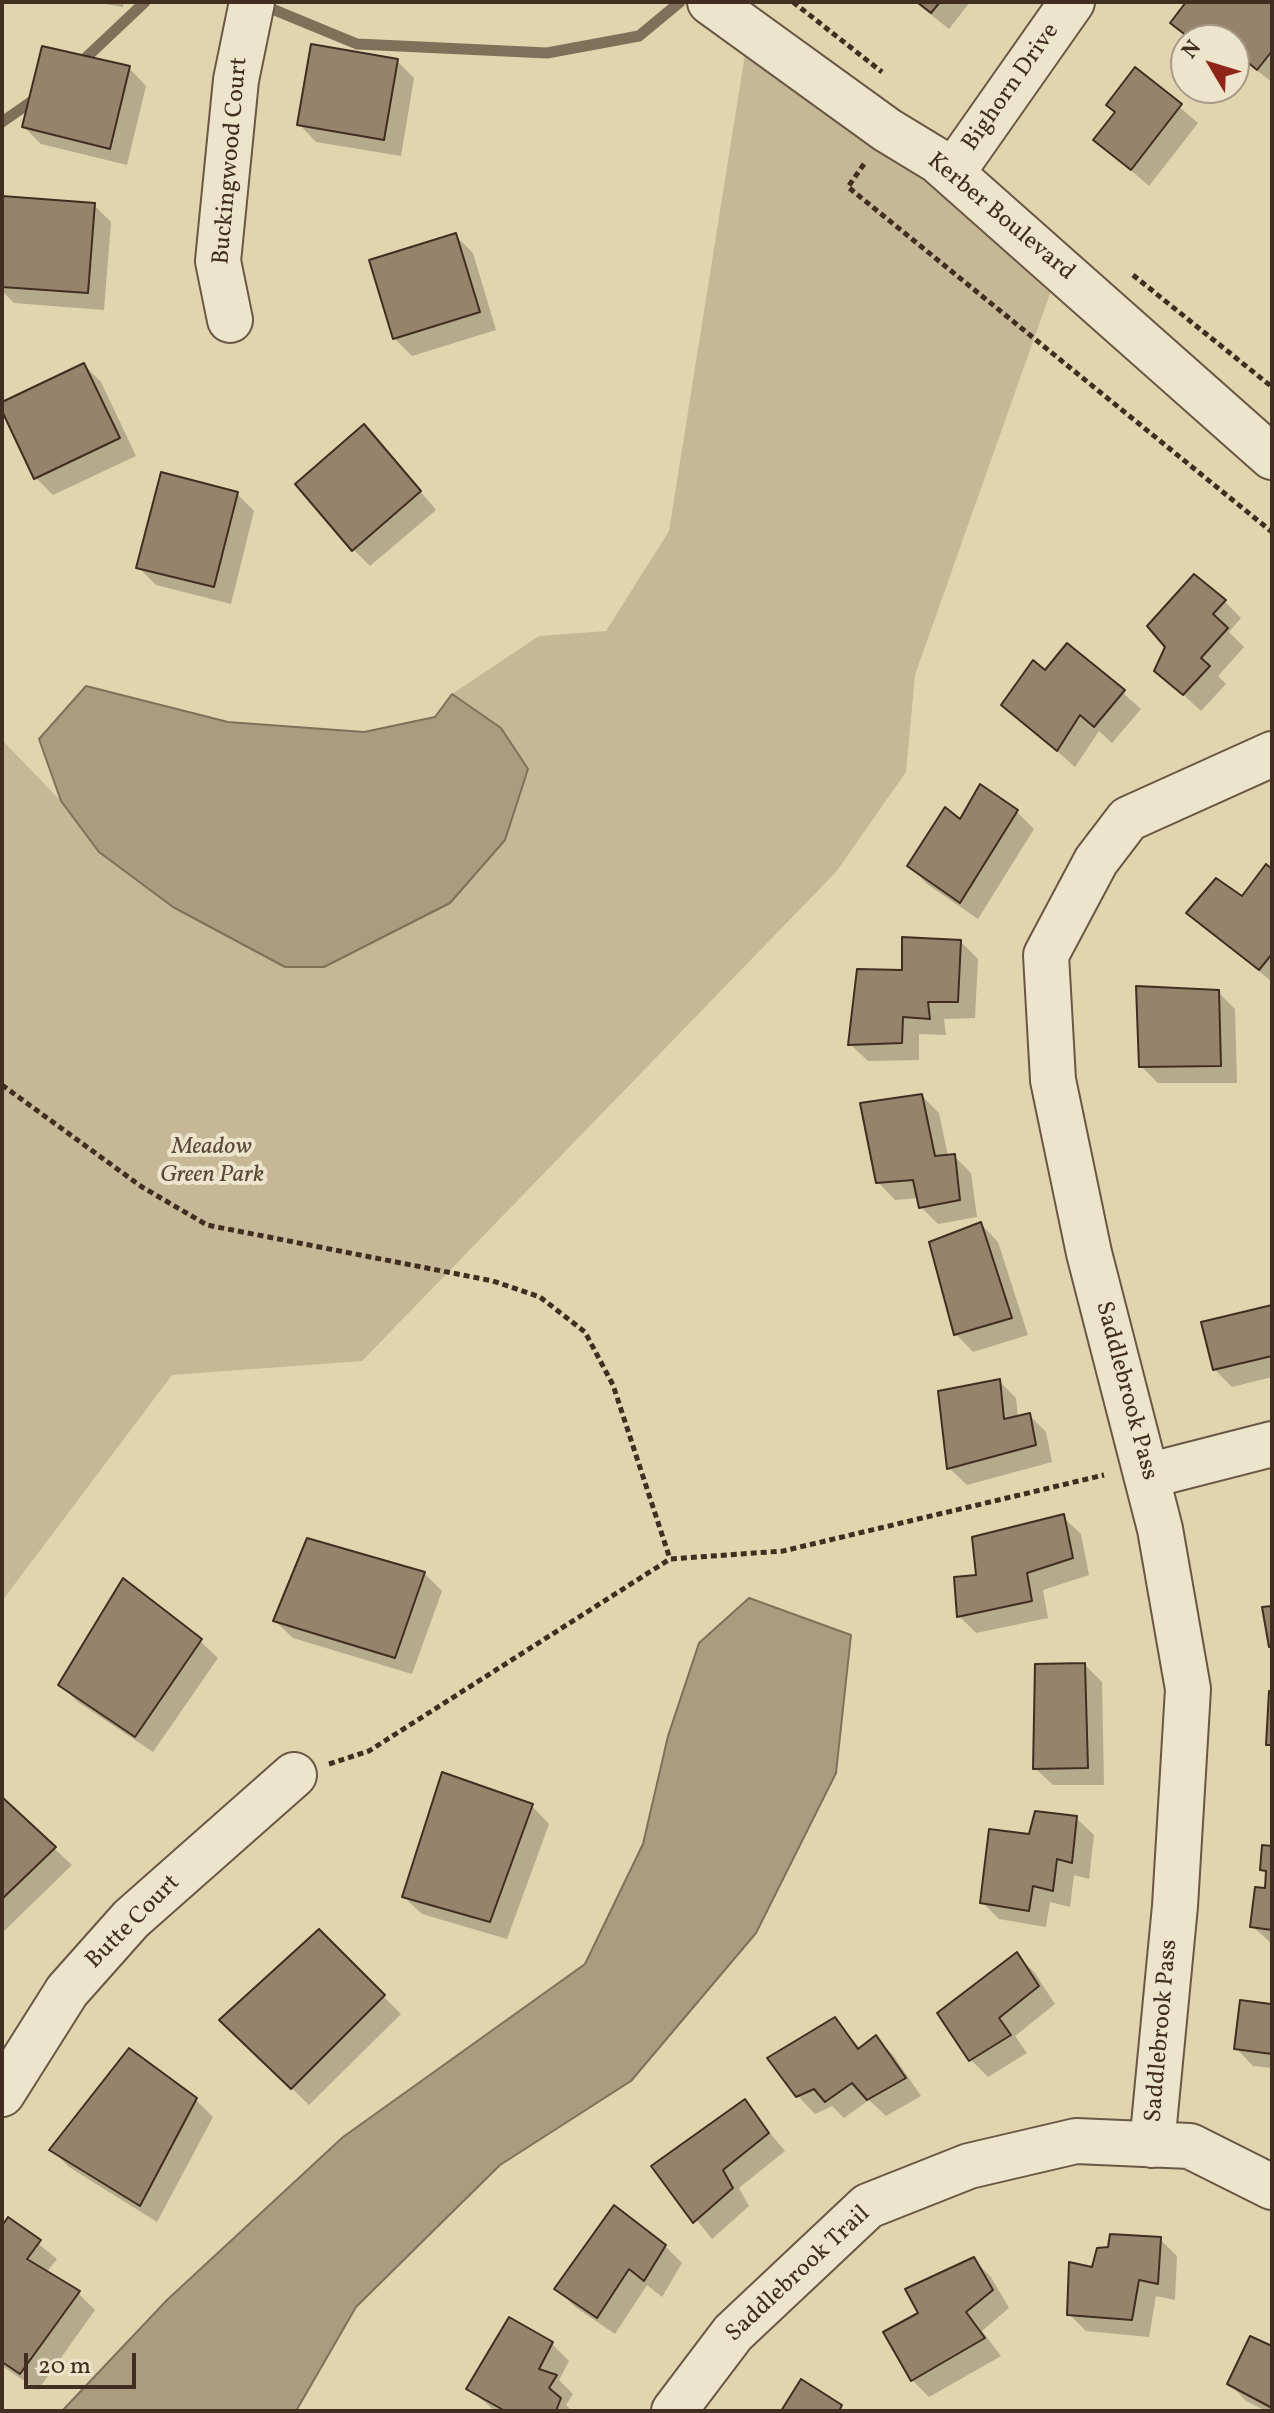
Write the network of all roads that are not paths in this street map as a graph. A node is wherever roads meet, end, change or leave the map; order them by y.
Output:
1 (252, 2) edge
2 (710, 2) edge
3 (1072, 2) edge
4 (952, 173) junction
5 (230, 320) dead end
6 (1272, 457) edge
7 (1272, 754) edge
8 (1272, 1444) edge
9 (1146, 1471) junction
10 (294, 1775) road end
11 (2, 2094) edge
12 (1152, 2145) junction
13 (1272, 2187) edge
14 (674, 2411) edge

1 - 5 street, Buckingwood Court
2 - 4 street, Kerber Boulevard
3 - 4 street, Bighorn Drive
4 - 6 street, Kerber Boulevard
7 - 9 street, Saddlebrook Pass
8 - 9 street
9 - 12 street, Saddlebrook Pass
10 - 11 street, Butte Court
12 - 13 street, Saddlebrook Trail
12 - 14 street, Saddlebrook Trail

